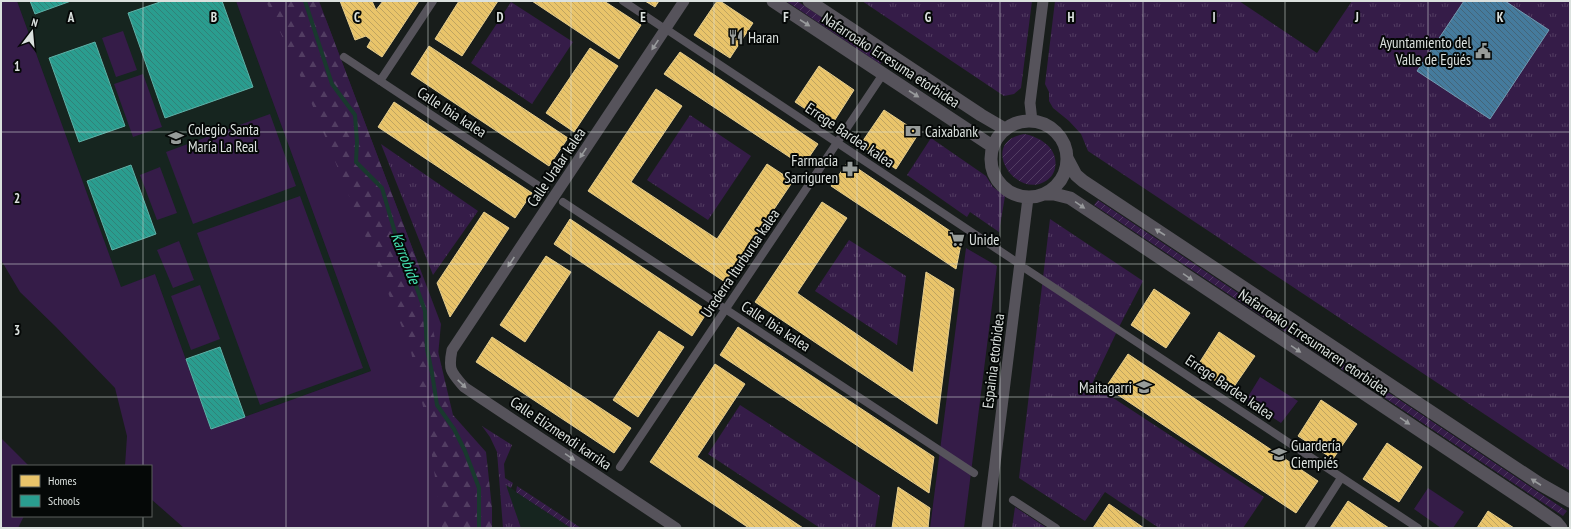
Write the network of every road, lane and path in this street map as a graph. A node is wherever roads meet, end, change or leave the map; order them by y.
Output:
1 (433, 1) edge
2 (623, 1) edge
3 (684, 1) edge
4 (773, 1) edge
5 (809, 1) edge
6 (1043, 1) edge
7 (344, 57) dead end
8 (883, 74) junction
9 (380, 81) junction
10 (1032, 121) junction
11 (1005, 128) junction
12 (837, 143) junction
13 (992, 146) junction
14 (1067, 158) junction
15 (545, 190) dead end
16 (1044, 194) junction
17 (1028, 198) junction
18 (563, 202) dead end
19 (1015, 261) dead end
20 (1026, 269) dead end
21 (726, 309) junction
22 (452, 350) joint
23 (620, 467) dead end
24 (974, 473) dead end
25 (1342, 478) junction
26 (1013, 500) dead end
27 (1570, 501) edge
28 (676, 528) edge
29 (987, 528) edge
30 (1056, 528) edge
31 (1309, 528) edge
32 (1418, 528) edge
33 (1561, 528) edge

1 - 9 street
2 - 12 street, Errege Bardea kalea
3 -> 22 street, Calle Uralar kalea
4 -> 8 street, Nafarroako Erresuma etorbidea
5 - 11 street, Nafarroako Erresuma etorbidea
6 - 10 street
7 - 9 street, Calle Ibia kalea
8 - 12 street, Urederra Iturburua kalea
8 -> 13 street, Nafarroako Erresuma etorbidea
9 - 15 street, Calle Ibia kalea
10 - 11 street
10 - 14 street
11 - 13 street
12 - 19 street, Errege Bardea kalea
12 - 21 street, Urederra Iturburua kalea
13 - 17 street
14 - 16 street
27 -> 14 street, Nafarroako Erresumaren etorbidea
16 - 17 street
16 -> 33 street, Nafarroako Erresumaren etorbidea
17 - 29 street, Espainia etorbidea
18 - 21 street, Calle Ibia kalea
20 - 25 street, Errege Bardea kalea
21 - 23 street, Urederra Iturburua kalea
21 - 24 street, Calle Ibia kalea
22 -> 28 street, Calle Elizmendi karrika
25 - 31 street
25 - 32 street, Errege Bardea kalea
26 - 30 street

